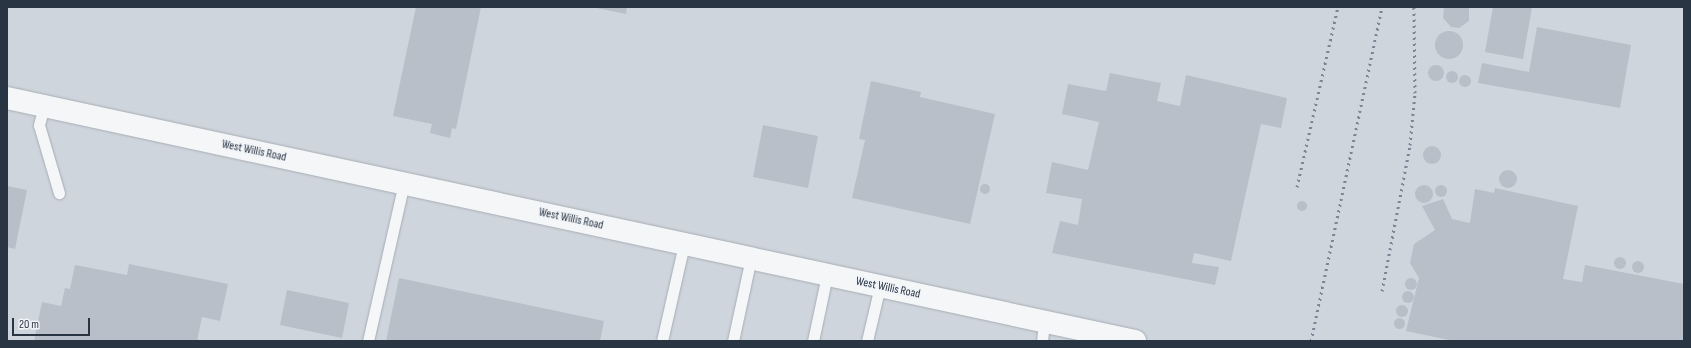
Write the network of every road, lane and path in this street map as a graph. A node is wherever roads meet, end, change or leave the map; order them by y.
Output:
1 (7, 98) edge
2 (44, 106) junction
3 (404, 183) junction
4 (59, 193) dead end
5 (684, 244) junction
6 (751, 258) junction
7 (827, 275) junction
8 (880, 286) junction
9 (1043, 331) edge
10 (368, 341) edge
11 (662, 341) edge
12 (733, 341) edge
13 (813, 341) edge
14 (867, 341) edge
15 (1135, 341) edge

1 - 2 street, West Willis Road
2 - 3 street, West Willis Road
2 - 4 lane
3 - 5 street, West Willis Road
3 - 10 lane
5 - 6 street, West Willis Road
5 - 11 lane
6 - 7 street, West Willis Road
6 - 12 lane
7 - 8 street, West Willis Road
7 - 13 lane
8 - 9 street, West Willis Road
8 - 14 lane
9 - 15 street, West Willis Road

